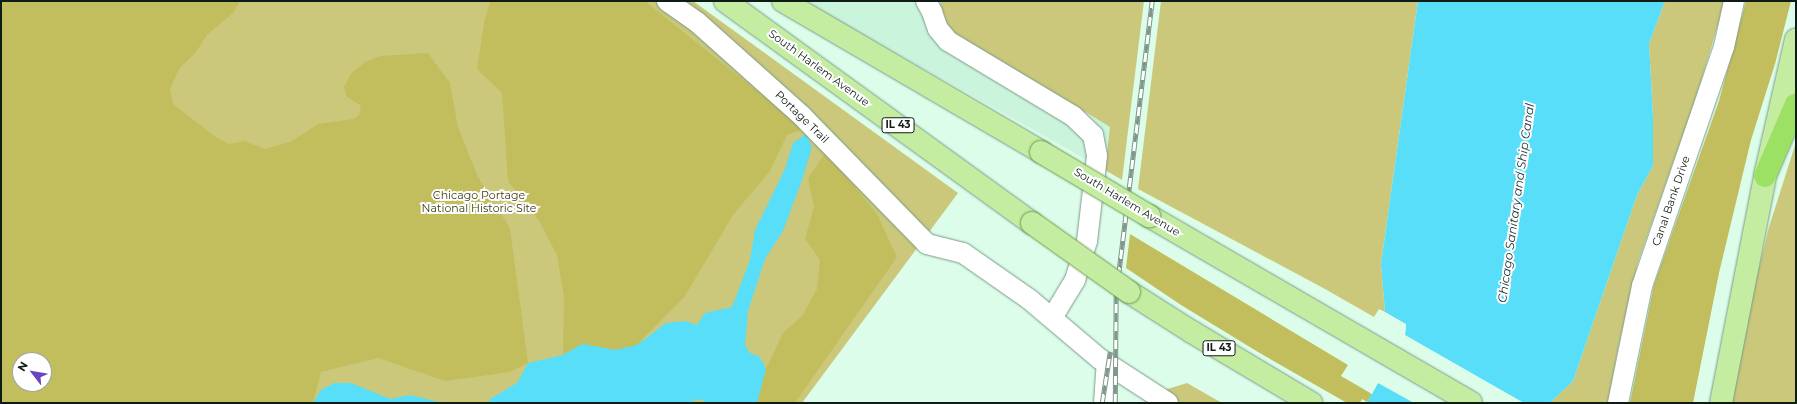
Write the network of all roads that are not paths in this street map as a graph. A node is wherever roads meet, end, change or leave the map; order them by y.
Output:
1 (667, 1) edge
2 (725, 1) edge
3 (783, 1) edge
4 (926, 1) edge
5 (1734, 1) edge
6 (1796, 38) edge
7 (1796, 104) edge
8 (1765, 176) junction
9 (1052, 318) junction
10 (1107, 364) junction
11 (1104, 403) edge
12 (1168, 403) edge
13 (1311, 403) edge
14 (1471, 403) edge
15 (1618, 403) edge
16 (1721, 403) edge

1 - 9 street, Portage Trail
2 - 13 main road, South Harlem Avenue / IL 43, bridge
3 - 14 main road, South Harlem Avenue, bridge
4 - 9 street
5 - 15 street, Canal Bank Drive
6 - 8 main road
7 - 8 highway
8 - 16 main road
9 - 10 street
10 - 11 street
10 - 12 street

